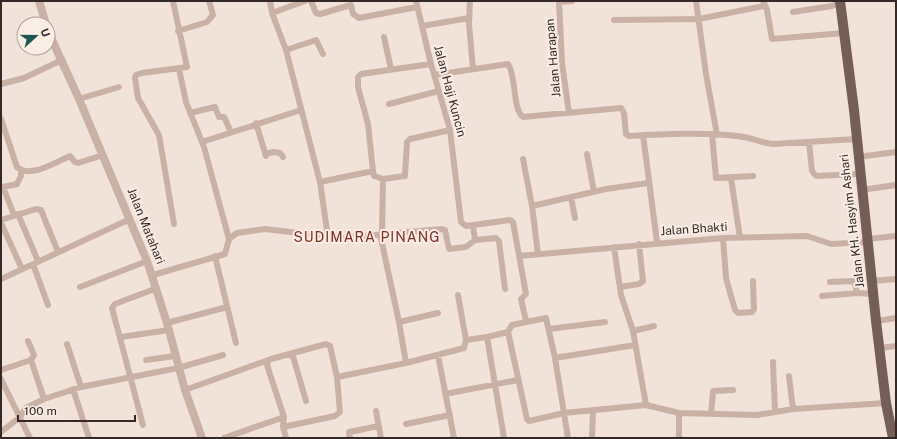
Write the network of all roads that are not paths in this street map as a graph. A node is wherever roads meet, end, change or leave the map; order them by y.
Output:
1 (39, 1) edge
2 (173, 1) edge
3 (209, 1) edge
4 (270, 1) edge
5 (305, 1) edge
6 (311, 1) edge
7 (470, 1) edge
8 (572, 1) edge
9 (696, 1) edge
10 (559, 2) edge
11 (840, 2) edge
12 (353, 3) edge
13 (763, 3) edge
14 (416, 4) edge
15 (793, 12) dead end
16 (272, 13) junction
17 (44, 16) edge
18 (469, 18) junction
19 (699, 19) junction
20 (614, 20) dead end
21 (422, 26) junction
22 (178, 31) junction
23 (844, 33) junction
24 (384, 37) dead end
25 (56, 48) edge
26 (286, 50) junction
27 (322, 54) dead end
28 (62, 60) junction
29 (431, 64) junction
30 (179, 69) junction
31 (390, 69) junction
32 (472, 69) junction
33 (434, 75) junction
34 (1, 84) edge
35 (119, 87) dead end
36 (439, 91) junction
37 (79, 99) junction
38 (389, 104) dead end
39 (301, 110) junction
40 (190, 113) junction
41 (569, 113) junction
42 (1, 119) edge
43 (256, 124) junction
44 (450, 130) junction
45 (231, 132) junction
46 (715, 134) junction
47 (643, 135) junction
48 (856, 139) junction
49 (202, 142) junction
50 (809, 142) junction
51 (896, 152) edge
52 (587, 154) dead end
53 (103, 155) junction
54 (858, 157) junction
55 (283, 158) dead end
56 (523, 159) dead end
57 (20, 170) junction
58 (373, 171) junction
59 (860, 174) junction
60 (753, 176) dead end
61 (731, 178) junction
62 (383, 179) junction
63 (320, 182) junction
64 (648, 183) junction
65 (896, 185) edge
66 (861, 190) junction
67 (594, 192) junction
68 (570, 197) junction
69 (532, 206) junction
70 (16, 215) junction
71 (575, 218) dead end
72 (130, 219) junction
73 (1, 222) edge
74 (174, 224) dead end
75 (473, 226) junction
76 (381, 234) junction
77 (896, 236) edge
78 (328, 237) junction
79 (229, 238) junction
80 (723, 238) junction
81 (740, 238) junction
82 (476, 240) junction
83 (868, 241) junction
84 (657, 242) junction
85 (639, 244) junction
86 (614, 247) junction
87 (58, 252) junction
88 (538, 254) junction
89 (215, 256) junction
90 (519, 256) junction
91 (147, 261) junction
92 (36, 263) junction
93 (22, 270) junction
94 (153, 276) junction
95 (1, 279) edge
96 (896, 279) edge
97 (753, 280) dead end
98 (872, 281) junction
99 (830, 282) dead end
100 (80, 287) dead end
101 (620, 287) junction
102 (156, 288) junction
103 (505, 289) dead end
104 (857, 293) junction
105 (874, 294) junction
106 (458, 295) dead end
107 (822, 296) dead end
108 (48, 305) dead end
109 (227, 307) junction
110 (438, 313) dead end
111 (896, 318) edge
112 (526, 321) junction
113 (876, 321) junction
114 (400, 322) junction
115 (605, 322) dead end
116 (168, 326) junction
117 (654, 326) dead end
118 (549, 329) junction
119 (633, 331) junction
120 (508, 332) junction
121 (121, 337) junction
122 (487, 338) junction
123 (466, 340) junction
124 (28, 341) dead end
125 (236, 343) dead end
126 (67, 344) dead end
127 (635, 345) junction
128 (896, 346) edge
129 (880, 348) junction
130 (292, 354) junction
131 (223, 355) dead end
132 (438, 355) junction
133 (175, 356) junction
134 (555, 358) junction
135 (31, 360) junction
136 (146, 360) dead end
137 (268, 361) junction
138 (773, 362) dead end
139 (406, 363) junction
140 (178, 368) junction
141 (1, 370) edge
142 (790, 376) dead end
143 (130, 377) junction
144 (337, 377) junction
145 (1, 379) edge
146 (518, 380) junction
147 (494, 385) junction
148 (81, 387) junction
149 (73, 389) junction
150 (185, 390) junction
151 (733, 390) dead end
152 (445, 394) junction
153 (44, 399) junction
154 (306, 402) dead end
155 (886, 403) junction
156 (646, 405) junction
157 (793, 409) junction
158 (592, 410) junction
159 (376, 411) dead end
160 (775, 412) junction
161 (679, 413) junction
162 (564, 414) junction
163 (712, 414) junction
164 (450, 415) junction
165 (20, 417) junction
166 (284, 417) junction
167 (406, 424) dead end
168 (143, 425) dead end
169 (379, 426) junction
170 (283, 427) junction
171 (1, 432) edge
172 (30, 438) edge
173 (88, 438) edge
174 (202, 438) edge
175 (224, 438) edge
176 (286, 438) edge
177 (350, 438) edge
178 (381, 438) edge
179 (454, 438) edge
180 (504, 438) edge
181 (568, 438) edge
182 (592, 438) edge
183 (679, 438) edge
184 (894, 438) edge

1 - 17 street
2 - 22 street
3 - 22 street
4 - 16 street
5 - 16 street
6 - 12 street
7 - 18 street
8 - 10 street
9 - 19 street
10 - 41 street, Jalan Harapan
11 - 15 street
11 - 23 main road, Jalan KH. Hasyim Ashari
12 - 14 street
13 - 19 street
13 - 23 street
14 - 21 street, Jalan Haji Kuncin
16 - 26 street
18 - 21 street
18 - 32 street
19 - 20 street
19 - 46 street
21 - 29 street, Jalan Haji Kuncin
22 - 30 street
23 - 48 main road, Jalan KH. Hasyim Ashari
24 - 31 street
25 - 28 street, Jalan Matahari
26 - 27 street
26 - 39 street
28 - 34 street
28 - 37 street, Jalan Matahari
29 - 31 street
29 - 33 street, Jalan Haji Kuncin
30 - 40 street
30 - 74 street
31 - 58 street
32 - 33 street
32 - 41 street
33 - 36 street, Jalan Haji Kuncin
35 - 37 street
36 - 38 street
36 - 44 street, Jalan Haji Kuncin
37 - 53 street, Jalan Matahari
39 - 43 street
39 - 63 street
40 - 45 street
40 - 49 street
41 - 47 street
42 - 57 street
43 - 45 street
43 - 55 street
44 - 62 street
44 - 75 street, Jalan Haji Kuncin
45 - 49 street
46 - 47 street
46 - 50 street
46 - 61 street
47 - 64 street
48 - 50 street
48 - 54 main road, Jalan KH. Hasyim Ashari
49 - 79 street
50 - 59 street
51 - 54 street
52 - 67 street
53 - 57 street
53 - 72 street, Jalan Matahari
54 - 59 main road, Jalan KH. Hasyim Ashari
56 - 69 street
57 - 70 street
58 - 62 street
58 - 63 street
59 - 66 main road, Jalan KH. Hasyim Ashari
60 - 61 street
61 - 81 street
62 - 76 street
63 - 78 street
64 - 67 street
64 - 84 street
65 - 66 street
66 - 83 main road, Jalan KH. Hasyim Ashari
67 - 68 street
68 - 69 street
68 - 71 street
69 - 88 street
70 - 73 street
70 - 87 street
70 - 92 street
72 - 87 street
72 - 91 street, Jalan Matahari
73 - 93 street
75 - 82 street
75 - 90 street
76 - 78 street
76 - 82 street
76 - 114 street
77 - 83 street, Jalan Bhakti
78 - 79 street
79 - 89 street
80 - 81 street, Jalan Bhakti
80 - 84 street, Jalan Bhakti
80 - 97 street
81 - 83 street, Jalan Bhakti
82 - 103 street
83 - 98 main road, Jalan KH. Hasyim Ashari
84 - 85 street, Jalan Bhakti
85 - 86 street, Jalan Bhakti
85 - 101 street
86 - 88 street, Jalan Bhakti
86 - 101 street
87 - 92 street
88 - 90 street, Jalan Bhakti
89 - 94 street
89 - 109 street
90 - 112 street
91 - 94 street, Jalan Matahari
91 - 100 street
92 - 93 street
92 - 108 street
93 - 95 street
94 - 102 street, Jalan Matahari
96 - 98 street
98 - 105 main road, Jalan KH. Hasyim Ashari
99 - 104 street
101 - 119 street
102 - 116 street, Jalan Matahari
102 - 121 street
104 - 105 street
104 - 107 street
105 - 113 main road, Jalan KH. Hasyim Ashari
106 - 123 street
109 - 116 street
109 - 125 street
110 - 114 street
111 - 113 street
112 - 118 street
112 - 120 street
113 - 129 main road, Jalan KH. Hasyim Ashari
114 - 139 street
115 - 118 street
116 - 121 street
116 - 133 street, Jalan Matahari
117 - 119 street
118 - 134 street
119 - 127 street
120 - 122 street
120 - 146 street
121 - 143 street
122 - 123 street
122 - 147 street
123 - 132 street
124 - 135 street
126 - 148 street
127 - 134 street
127 - 156 street
128 - 129 street
129 - 155 main road, Jalan KH. Hasyim Ashari
130 - 137 street
130 - 144 street
130 - 154 street
131 - 140 street
132 - 139 street
132 - 152 street
133 - 136 street
133 - 140 street, Jalan Matahari
134 - 162 street
135 - 141 street
135 - 153 street
137 - 150 street
137 - 166 street
138 - 160 street
139 - 144 street
140 - 143 street
140 - 150 street, Jalan Matahari
142 - 157 street
143 - 148 street
143 - 168 street
144 - 170 street
145 - 165 street
146 - 147 street
146 - 162 street
147 - 152 street
147 - 180 street
148 - 149 street
149 - 153 street
149 - 173 street
150 - 174 street, Jalan Matahari
151 - 163 street
152 - 164 street
153 - 165 street
155 - 157 street
155 - 184 main road, Jalan KH. Hasyim Ashari
156 - 158 street
156 - 161 street
157 - 160 street
158 - 162 street
158 - 182 street
159 - 169 street
160 - 163 street
161 - 163 street
161 - 183 street
162 - 181 street
164 - 167 street
164 - 179 street
165 - 171 street
165 - 172 street
166 - 170 street
166 - 175 street
169 - 177 street
169 - 178 street
170 - 176 street

